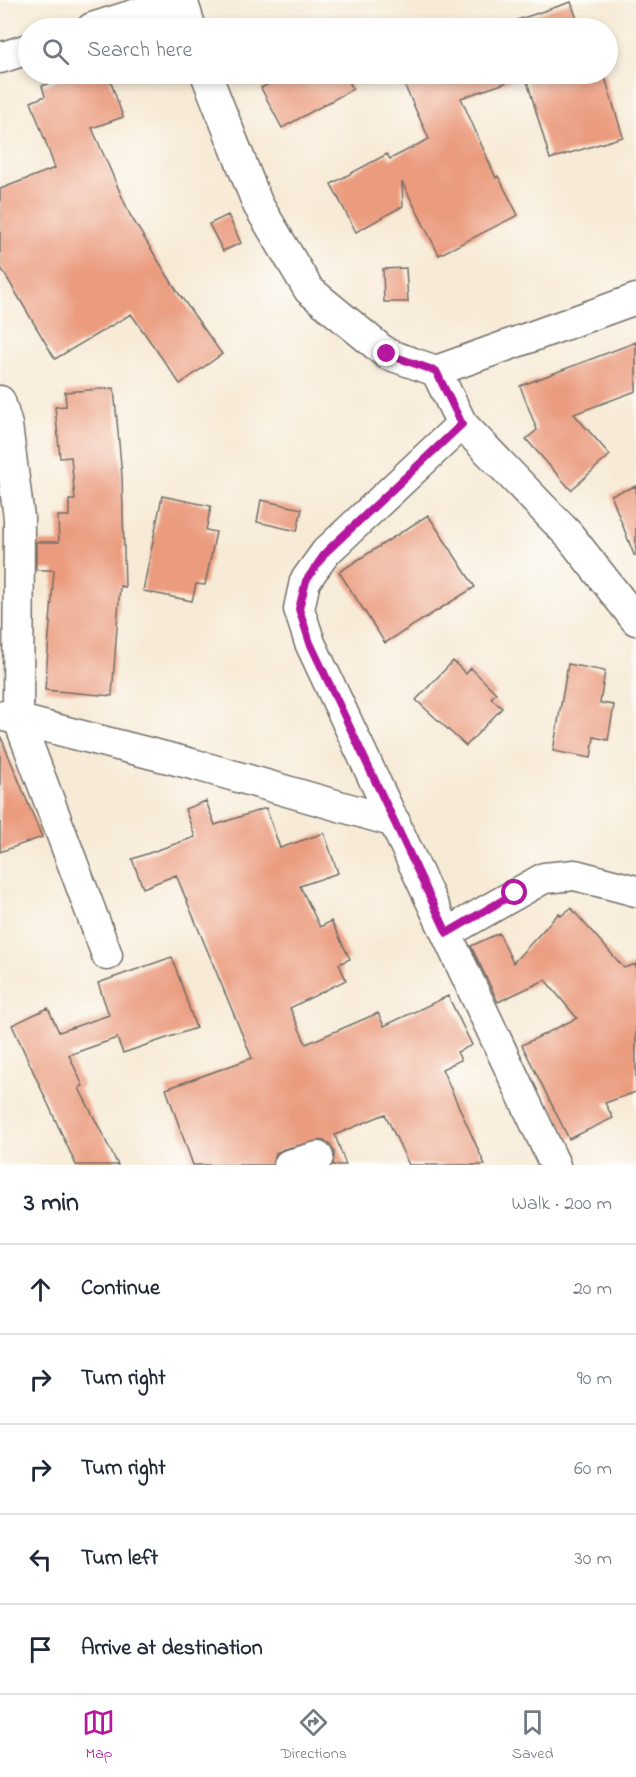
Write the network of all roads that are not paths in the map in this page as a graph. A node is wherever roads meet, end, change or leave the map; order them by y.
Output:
1 (182, 0) edge
2 (124, 18) edge
3 (188, 18) edge
4 (18, 52) edge
5 (0, 58) edge
6 (210, 84) edge
7 (636, 299) edge
8 (436, 371) junction
9 (0, 401) edge
10 (462, 424) junction
11 (636, 620) edge
12 (9, 717) edge
13 (395, 822) junction
14 (636, 891) edge
15 (447, 933) junction
16 (107, 955) dead end
17 (318, 1157) dead end
18 (289, 1165) edge
19 (555, 1165) edge

1 - 2 street
1 - 3 street
4 - 5 street
6 - 8 street
7 - 8 street
8 - 10 street
9 - 12 street
10 - 11 street
10 - 13 street
12 - 13 street
12 - 16 street
13 - 15 street
14 - 15 street
15 - 19 street
17 - 18 street

